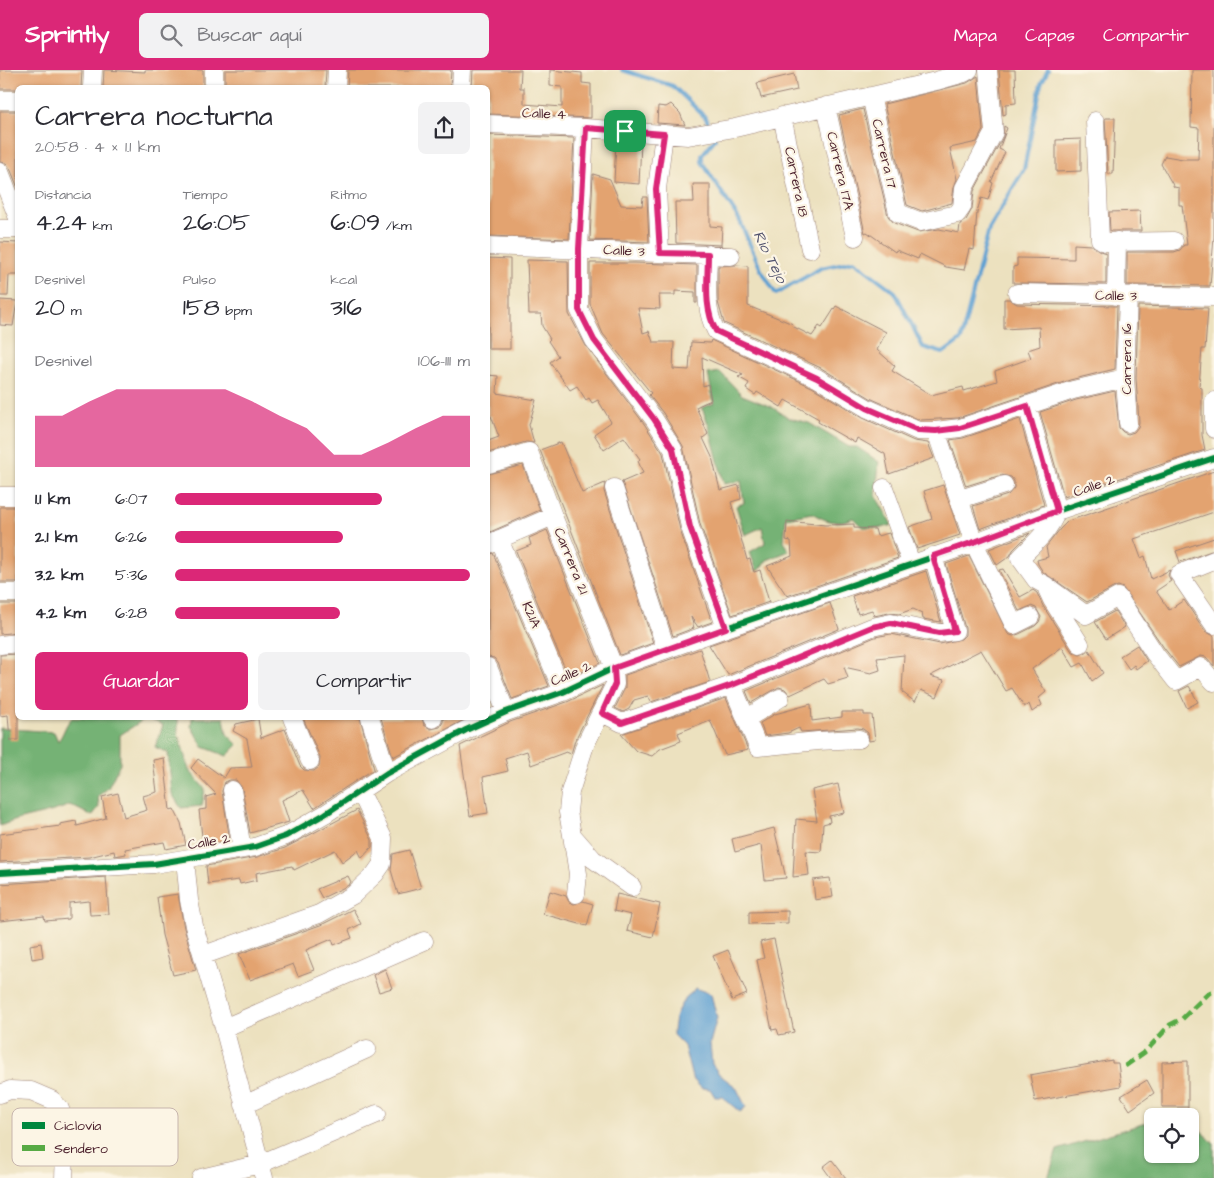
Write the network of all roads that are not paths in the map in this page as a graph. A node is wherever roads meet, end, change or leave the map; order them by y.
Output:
1 (93, 70) edge
2 (214, 70) edge
3 (337, 70) edge
4 (462, 70) edge
5 (969, 70) edge
6 (988, 70) edge
7 (92, 85) edge
8 (214, 85) edge
9 (336, 85) edge
10 (461, 85) edge
11 (871, 96) junction
12 (0, 100) edge
13 (15, 100) edge
14 (826, 106) junction
15 (782, 116) junction
16 (1095, 120) dead end
17 (490, 124) edge
18 (586, 128) junction
19 (664, 134) junction
20 (0, 172) edge
21 (15, 210) edge
22 (0, 229) edge
23 (15, 229) edge
24 (855, 237) dead end
25 (1118, 241) junction
26 (1174, 241) dead end
27 (490, 246) edge
28 (579, 249) junction
29 (810, 249) dead end
30 (660, 253) junction
31 (708, 254) junction
32 (730, 256) dead end
33 (1017, 293) dead end
34 (1122, 296) junction
35 (1214, 297) edge
36 (1125, 378) junction
37 (1214, 401) edge
38 (1027, 406) junction
39 (1128, 423) dead end
40 (1214, 430) edge
41 (936, 431) junction
42 (1214, 458) edge
43 (490, 463) edge
44 (1004, 485) dead end
45 (614, 488) dead end
46 (884, 488) dead end
47 (0, 496) edge
48 (15, 496) edge
49 (960, 498) junction
50 (1057, 511) junction
51 (553, 516) junction
52 (493, 541) edge
53 (974, 542) junction
54 (933, 556) junction
55 (1214, 560) edge
56 (910, 563) junction
57 (1045, 585) junction
58 (0, 593) edge
59 (15, 593) edge
60 (1030, 617) dead end
61 (1214, 624) edge
62 (726, 628) junction
63 (15, 643) edge
64 (1080, 644) dead end
65 (0, 645) edge
66 (666, 650) junction
67 (614, 668) junction
68 (490, 672) edge
69 (1214, 682) edge
70 (732, 685) junction
71 (563, 692) junction
72 (780, 698) dead end
73 (506, 712) junction
74 (602, 713) junction
75 (490, 719) edge
76 (746, 719) junction
77 (293, 720) edge
78 (371, 720) edge
79 (488, 720) edge
80 (859, 739) dead end
81 (310, 761) dead end
82 (387, 773) junction
83 (232, 790) dead end
84 (360, 791) junction
85 (572, 835) junction
86 (242, 849) junction
87 (185, 859) junction
88 (0, 873) edge
89 (632, 887) dead end
90 (576, 894) dead end
91 (424, 941) dead end
92 (204, 955) junction
93 (224, 1028) junction
94 (367, 1049) dead end
95 (0, 1094) edge
96 (244, 1105) junction
97 (59, 1108) edge
98 (377, 1114) dead end
99 (262, 1171) edge
100 (201, 1178) edge

1 - 7 street
2 - 8 street
3 - 9 street
4 - 10 street
5 - 11 street, Calle 4
6 - 11 street, Carrera 17
11 - 14 street, Calle 4
12 - 13 street
14 - 15 street, Calle 4
14 - 24 street, Carrera 17A
15 - 19 street, Calle 4
15 - 29 street, Carrera 18
16 - 25 street
17 - 18 street, Calle 4
18 - 19 street, Calle 4
18 - 28 street
19 - 30 street
20 - 21 street
22 - 23 street
25 - 26 street
25 - 34 street, Carrera 16
27 - 28 street, Calle 3
28 - 30 street, Calle 3
28 - 62 street
30 - 31 street, Calle 3
31 - 32 street, Calle 3
31 - 41 street
33 - 34 street, Calle 3
34 - 35 street, Calle 3
34 - 36 street, Carrera 16
36 - 38 street
36 - 39 street, Carrera 16
37 - 40 street
38 - 41 street
38 - 50 street
41 - 49 street
42 - 50 street, Calle 2
43 - 51 street, Carrera 21
44 - 49 street
45 - 66 street
46 - 56 street
47 - 48 street
49 - 53 street
50 - 53 street, Calle 2
50 - 57 street
51 - 52 street
51 - 67 street, Carrera 21
52 - 71 street, K21A
53 - 54 street, Calle 2
53 - 60 street
54 - 56 street, Calle 2
54 - 70 street
55 - 61 street
56 - 62 street, Calle 2
57 - 64 street
57 - 69 street
58 - 59 street
62 - 66 street, Calle 2
63 - 65 street
66 - 67 street, Calle 2
67 - 71 street, Calle 2
67 - 74 street
68 - 73 street
70 - 74 street
70 - 76 street
71 - 73 street, Calle 2
72 - 76 street
73 - 75 street, Calle 2
74 - 85 street
76 - 80 street
77 - 81 street
78 - 82 street
79 - 82 street, Calle 2
82 - 84 street, Calle 2
83 - 86 street
84 - 86 street, Calle 2
84 - 92 street
85 - 89 street
85 - 90 street
86 - 87 street, Calle 2
87 - 88 street, Calle 2
87 - 92 street
91 - 93 street
92 - 93 street
93 - 96 street
94 - 96 street
95 - 97 street
96 - 99 street
98 - 99 street
99 - 100 street

